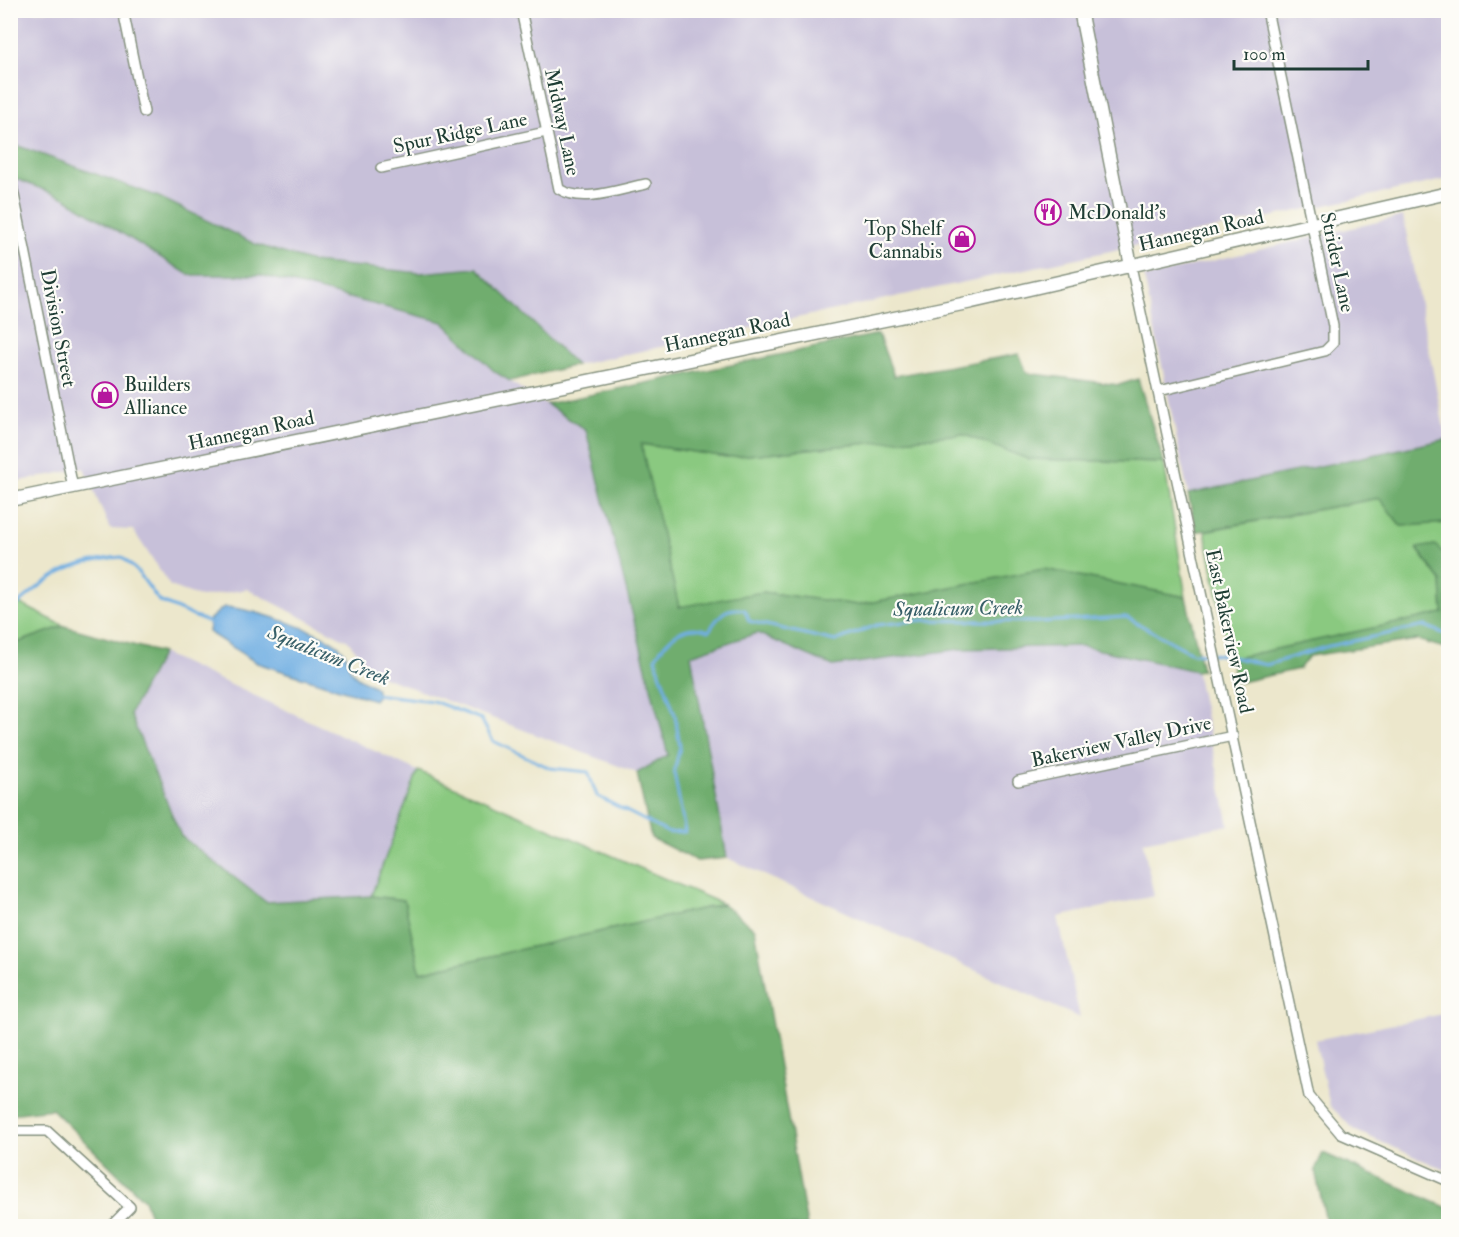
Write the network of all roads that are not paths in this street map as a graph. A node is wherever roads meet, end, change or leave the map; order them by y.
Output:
1 (123, 10) edge
2 (521, 10) edge
3 (1080, 10) edge
4 (1267, 10) edge
5 (144, 112) dead end
6 (546, 132) junction
7 (381, 168) dead end
8 (10, 175) edge
9 (646, 184) dead end
10 (1449, 193) edge
11 (1311, 225) junction
12 (1131, 266) junction
13 (1159, 391) junction
14 (73, 488) junction
15 (10, 500) edge
16 (1233, 736) junction
17 (1018, 781) dead end
18 (10, 1131) edge
19 (1449, 1181) edge
20 (111, 1227) edge

1 - 5 street
2 - 6 street, Midway Lane
3 - 12 main road, East Bakerview Road
4 - 11 street, Strider Lane
6 - 7 street, Spur Ridge Lane
6 - 9 street, Midway Lane
8 - 14 street, Division Street
10 - 11 main road, Hannegan Road
11 - 12 main road, Hannegan Road
11 - 13 street, Strider Lane
12 - 13 street, East Bakerview Road
12 - 14 main road, Hannegan Road
13 - 16 street, East Bakerview Road
14 - 15 main road, Hannegan Road
16 - 17 street, Bakerview Valley Drive
16 - 19 street, East Bakerview Road
18 - 20 street

